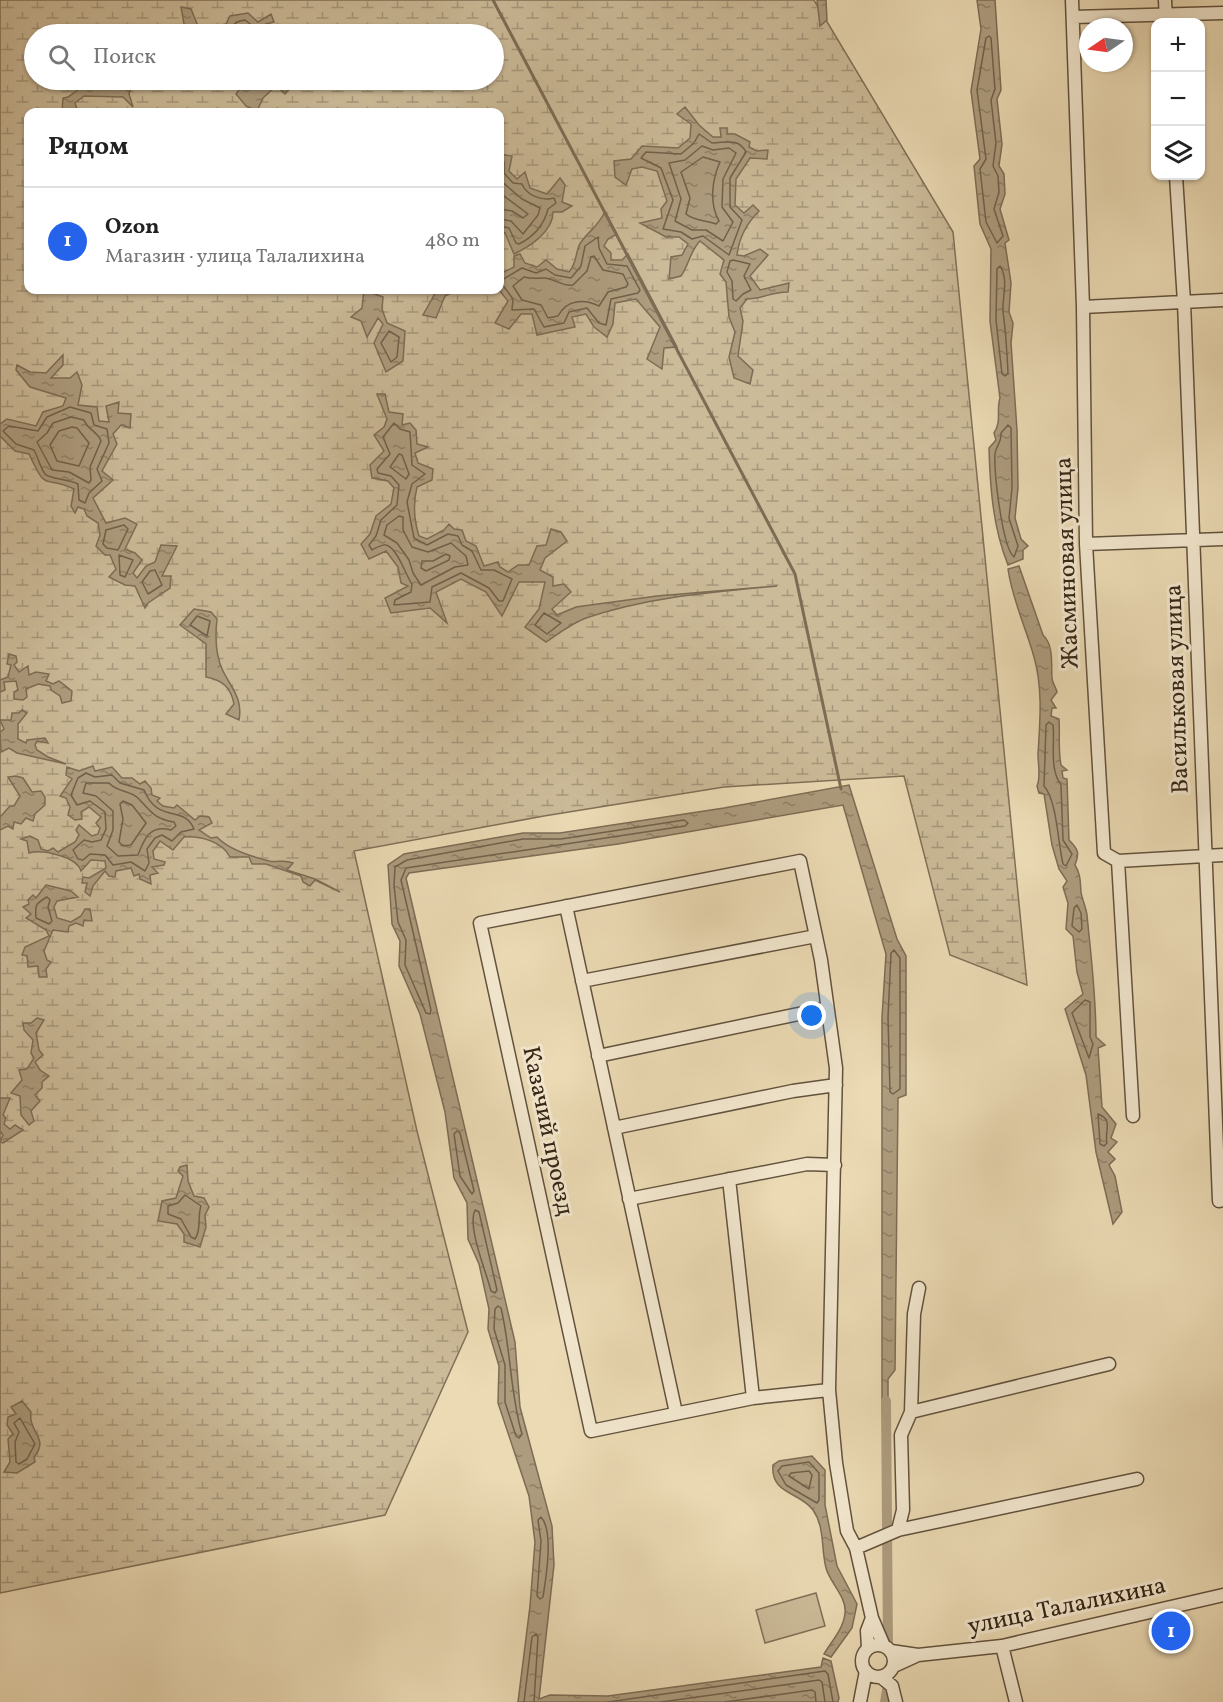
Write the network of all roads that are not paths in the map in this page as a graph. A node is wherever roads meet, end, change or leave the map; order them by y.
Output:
1 (1072, 0) edge
2 (1165, 0) edge
3 (1223, 13) edge
4 (1073, 17) junction
5 (1166, 18) edge
6 (1176, 18) edge
7 (1151, 19) edge
8 (1176, 180) edge
9 (1223, 300) edge
10 (1184, 302) junction
11 (1083, 307) junction
12 (1223, 539) edge
13 (1193, 540) junction
14 (1086, 544) junction
15 (1205, 855) junction
16 (1223, 855) edge
17 (1118, 861) junction
18 (566, 906) junction
19 (816, 936) junction
20 (582, 981) junction
21 (827, 1008) junction
22 (598, 1056) junction
23 (836, 1085) junction
24 (1133, 1116) dead end
25 (614, 1128) junction
26 (835, 1165) junction
27 (729, 1179) junction
28 (629, 1198) junction
29 (1221, 1201) edge
30 (919, 1288) dead end
31 (1109, 1364) dead end
32 (829, 1390) junction
33 (753, 1398) junction
34 (911, 1412) junction
35 (676, 1413) junction
36 (1137, 1479) dead end
37 (898, 1530) junction
38 (856, 1548) junction
39 (1223, 1595) edge
40 (872, 1618) junction
41 (1002, 1646) junction
42 (868, 1648) junction
43 (887, 1648) junction
44 (918, 1655) junction
45 (894, 1666) junction
46 (866, 1671) junction
47 (881, 1677) junction
48 (861, 1702) edge
49 (896, 1702) edge
50 (1016, 1702) edge

1 - 4 street, Жасминовая улица
2 - 5 street
3 - 6 street
4 - 7 street
4 - 11 street, Жасминовая улица
8 - 10 street, Васильковая улица
9 - 10 street
10 - 11 street
10 - 13 street, Васильковая улица
11 - 14 street, Жасминовая улица
12 - 13 street
13 - 14 street
13 - 15 street, Васильковая улица
14 - 17 street, Жасминовая улица
15 - 16 street
15 - 17 street
15 - 29 street, Васильковая улица
17 - 24 street
18 - 19 street, Казачий проезд
18 - 20 street
18 - 35 street, Казачий проезд
19 - 20 street
19 - 21 street
20 - 22 street
21 - 22 street
21 - 23 street
22 - 25 street
23 - 25 street
23 - 26 street
25 - 28 street
26 - 27 street
26 - 32 street
27 - 28 street
27 - 33 street
28 - 35 street
30 - 34 street
31 - 34 street
32 - 33 street, Казачий проезд
32 - 38 street
33 - 35 street, Казачий проезд
34 - 37 street
36 - 37 street
37 - 38 street
38 - 40 street
39 - 41 street, улица Талалихина
40 - 42 street
40 - 43 street
41 - 44 street, улица Талалихина
41 - 50 street
42 - 43 street
42 - 46 street
43 - 44 street
43 - 45 street
44 - 45 street
45 - 47 street
46 - 47 street
46 - 48 street
47 - 49 street

